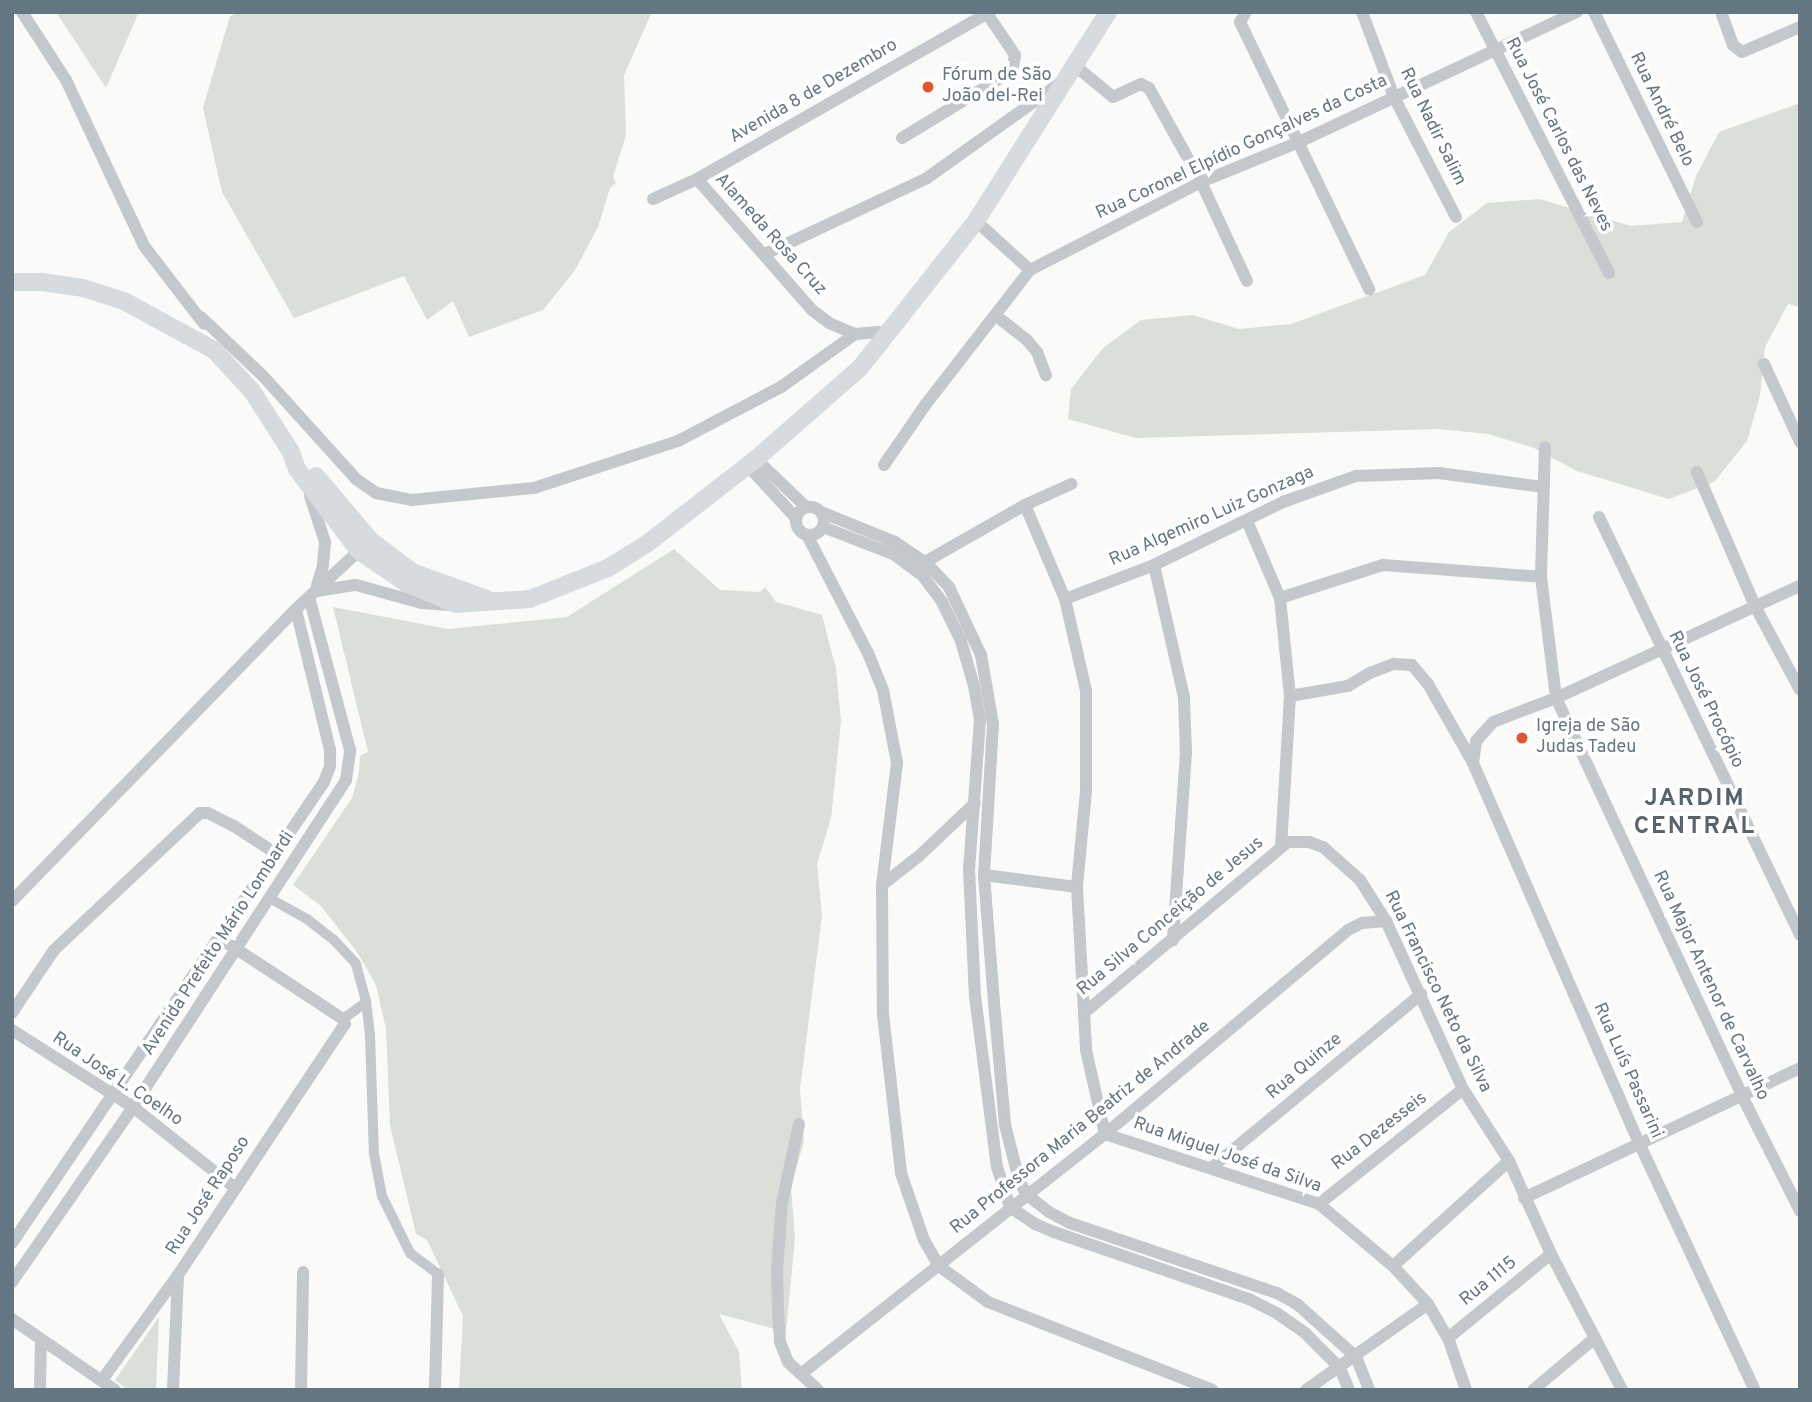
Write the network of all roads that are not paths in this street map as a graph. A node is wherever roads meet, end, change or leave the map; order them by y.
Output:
1 (22, 12) edge
2 (1108, 12) edge
3 (1246, 12) edge
4 (1362, 12) edge
5 (1476, 12) edge
6 (1577, 12) edge
7 (1594, 12) edge
8 (1721, 12) edge
9 (987, 13) edge
10 (1800, 27) edge
11 (1494, 50) junction
12 (1070, 73) junction
13 (1394, 97) junction
14 (902, 138) dead end
15 (1299, 142) junction
16 (697, 179) junction
17 (1201, 182) junction
18 (653, 198) dead end
19 (1457, 217) dead end
20 (975, 221) junction
21 (1697, 222) dead end
22 (765, 254) junction
23 (1030, 270) junction
24 (1609, 273) dead end
25 (1247, 281) dead end
26 (12, 282) edge
27 (1369, 289) dead end
28 (995, 315) junction
29 (201, 317) junction
30 (855, 334) junction
31 (876, 349) junction
32 (214, 350) junction
33 (1764, 364) dead end
34 (1046, 375) dead end
35 (1800, 442) edge
36 (1545, 447) dead end
37 (291, 452) junction
38 (752, 462) junction
39 (884, 465) dead end
40 (297, 469) junction
41 (1697, 472) dead end
42 (1071, 484) dead end
43 (1543, 487) junction
44 (1025, 505) junction
45 (806, 507) junction
46 (821, 512) junction
47 (1599, 517) dead end
48 (796, 518) junction
49 (1247, 521) junction
50 (823, 527) junction
51 (807, 535) junction
52 (325, 542) junction
53 (365, 546) junction
54 (925, 562) junction
55 (1154, 565) junction
56 (340, 568) junction
57 (1541, 577) junction
58 (356, 585) junction
59 (1800, 586) edge
60 (311, 595) junction
61 (1280, 598) junction
62 (1065, 599) junction
63 (494, 602) junction
64 (456, 604) junction
65 (1755, 606) junction
66 (296, 609) junction
67 (1660, 648) junction
68 (1800, 690) edge
69 (1290, 696) junction
70 (1556, 698) junction
71 (330, 750) junction
72 (350, 750) junction
73 (1474, 763) junction
74 (975, 803) junction
75 (1281, 847) junction
76 (275, 853) junction
77 (984, 875) junction
78 (881, 885) junction
79 (1077, 887) junction
80 (271, 899) junction
81 (12, 901) edge
82 (1386, 921) junction
83 (1800, 934) edge
84 (218, 937) junction
85 (1173, 941) junction
86 (239, 947) junction
87 (1421, 994) junction
88 (366, 1002) junction
89 (12, 1013) edge
90 (1084, 1013) junction
91 (343, 1024) junction
92 (12, 1030) edge
93 (1800, 1068) edge
94 (1463, 1089) junction
95 (113, 1095) junction
96 (1743, 1098) junction
97 (133, 1107) junction
98 (799, 1124) dead end
99 (1105, 1134) junction
100 (1640, 1145) junction
101 (1509, 1161) junction
102 (1211, 1168) junction
103 (234, 1187) junction
104 (1026, 1194) junction
105 (1524, 1198) junction
106 (1319, 1204) junction
107 (1010, 1207) junction
108 (1800, 1211) edge
109 (12, 1243) edge
110 (1551, 1254) junction
111 (939, 1266) junction
112 (1393, 1266) junction
113 (303, 1272) dead end
114 (438, 1274) joint
115 (177, 1275) junction
116 (12, 1282) edge
117 (1428, 1304) junction
118 (12, 1319) edge
119 (1448, 1338) junction
120 (1595, 1338) junction
121 (41, 1340) junction
122 (1356, 1357) junction
123 (1340, 1368) junction
124 (801, 1374) junction
125 (102, 1380) junction
126 (40, 1390) edge
127 (115, 1390) edge
128 (173, 1390) edge
129 (301, 1390) edge
130 (435, 1390) edge
131 (818, 1390) edge
132 (1212, 1390) edge
133 (1306, 1390) edge
134 (1349, 1390) edge
135 (1369, 1390) edge
136 (1466, 1390) edge
137 (1533, 1390) edge
138 (1622, 1390) edge
139 (1755, 1390) edge

1 - 29 street
2 - 12 main road
3 - 15 street
4 - 13 street, Rua Nadir Salim
5 - 11 street, Rua José Carlos das Neves
6 - 11 street, Rua Coronel Elpídio Gonçalves da Costa
7 - 21 street, Rua André Belo
8 - 10 street
9 - 14 street
9 - 16 street, Avenida 8 de Dezembro
11 - 13 street, Rua Coronel Elpídio Gonçalves da Costa
11 - 24 street, Rua José Carlos das Neves
12 - 17 street
12 - 20 main road
12 - 22 street
13 - 15 street, Rua Coronel Elpídio Gonçalves da Costa
13 - 19 street, Rua Nadir Salim
15 - 17 street, Rua Coronel Elpídio Gonçalves da Costa
15 - 27 street
16 - 18 street, Avenida 8 de Dezembro
16 - 22 street, Alameda Rosa Cruz
17 - 23 street, Rua Coronel Elpídio Gonçalves da Costa
17 - 25 street
20 - 23 street
20 - 31 main road
22 - 30 street, Alameda Rosa Cruz
23 - 28 street, Rua Coronel Elpídio Gonçalves da Costa
26 - 32 main road
28 - 34 street
28 - 39 street, Rua Coronel Elpídio Gonçalves da Costa
29 - 30 street
29 - 32 street
30 - 31 street, Alameda Rosa Cruz
31 - 38 main road
32 - 37 main road
33 - 35 street
36 - 43 street, Rua Major Antenor de Carvalho
37 - 40 main road
37 - 53 main road
38 - 45 street
38 - 48 street
38 - 63 main road
40 - 52 street
40 - 53 main road
41 - 65 street
42 - 44 street
43 - 49 street, Rua Algemiro Luiz Gonzaga
43 - 57 street, Rua Major Antenor de Carvalho
44 - 54 street
44 - 62 street, Rua Miguel José da Silva
45 - 46 street
45 - 48 street
46 - 50 street
46 - 54 street
47 - 67 street, Rua José Procópio
48 - 51 street
49 - 55 street, Rua Algemiro Luiz Gonzaga
49 - 61 street
50 - 51 street
50 - 74 street
51 - 78 street
52 - 56 street
52 - 60 street
53 - 56 street
53 - 63 main road
53 - 64 main road
54 - 77 street
55 - 62 street, Rua Algemiro Luiz Gonzaga
55 - 85 street
56 - 58 street
56 - 60 street
57 - 61 street
57 - 70 street, Rua Major Antenor de Carvalho
58 - 60 street
58 - 64 street
59 - 65 street
60 - 66 street
60 - 72 street, Avenida Prefeito Mário Lombardi
61 - 69 street
62 - 79 street, Rua Miguel José da Silva
63 - 64 main road
65 - 67 street
65 - 68 street
66 - 71 street, Avenida Prefeito Mário Lombardi
66 - 81 street
67 - 70 street
67 - 83 street, Rua José Procópio
69 - 73 street, Rua Luís Passarini
69 - 75 street
70 - 73 street
70 - 96 street, Rua Major Antenor de Carvalho
71 - 72 street
71 - 76 street, Avenida Prefeito Mário Lombardi
72 - 80 street, Avenida Prefeito Mário Lombardi
73 - 100 street, Rua Luís Passarini
74 - 78 street
74 - 107 street
75 - 82 street, Rua Francisco Neto da Silva
75 - 85 street, Rua Silva Conceição de Jesus
76 - 84 street, Avenida Prefeito Mário Lombardi
76 - 89 street
77 - 79 street
77 - 104 street
78 - 111 street
79 - 90 street, Rua Miguel José da Silva
80 - 86 street, Avenida Prefeito Mário Lombardi
80 - 88 street
82 - 87 street, Rua Francisco Neto da Silva
82 - 99 street, Rua Professora Maria Beatriz de Andrade
84 - 86 street
84 - 95 street, Avenida Prefeito Mário Lombardi
85 - 90 street, Rua Silva Conceição de Jesus
86 - 91 street
86 - 97 street, Avenida Prefeito Mário Lombardi
87 - 94 street, Rua Francisco Neto da Silva
87 - 102 street, Rua Quinze
88 - 91 street
88 - 114 street
90 - 99 street, Rua Miguel José da Silva
91 - 103 street, Rua José Raposo
92 - 95 street, Rua José L. Coelho
93 - 96 street
94 - 101 street, Rua Francisco Neto da Silva
94 - 106 street, Rua Dezesseis
95 - 97 street, Rua José L. Coelho
95 - 109 street, Avenida Prefeito Mário Lombardi
96 - 100 street
96 - 108 street, Rua Major Antenor de Carvalho
97 - 103 street, Rua José L. Coelho
97 - 116 street, Avenida Prefeito Mário Lombardi
98 - 124 street
99 - 102 street, Rua Miguel José da Silva
99 - 104 street, Rua Professora Maria Beatriz de Andrade
100 - 105 street
100 - 139 street, Rua Luís Passarini
101 - 105 street, Rua Francisco Neto da Silva
101 - 112 street
102 - 106 street, Rua Miguel José da Silva
103 - 115 street, Rua José Raposo
104 - 107 street, Rua Professora Maria Beatriz de Andrade
104 - 122 street
105 - 110 street, Rua Francisco Neto da Silva
106 - 112 street, Rua Miguel José da Silva
107 - 111 street, Rua Professora Maria Beatriz de Andrade
107 - 123 street
110 - 119 street, Rua 1115
110 - 120 street, Rua Francisco Neto da Silva
111 - 124 street, Rua Professora Maria Beatriz de Andrade
111 - 132 street
112 - 117 street, Rua Miguel José da Silva
113 - 129 street
114 - 130 street
115 - 125 street, Rua José Raposo
115 - 128 street
117 - 119 street, Rua Miguel José da Silva
117 - 122 street
118 - 121 street
119 - 136 street, Rua Miguel José da Silva
120 - 137 street
120 - 138 street, Rua Francisco Neto da Silva
121 - 125 street
121 - 126 street
122 - 123 street
122 - 135 street
123 - 133 street
123 - 134 street
124 - 131 street
125 - 127 street

